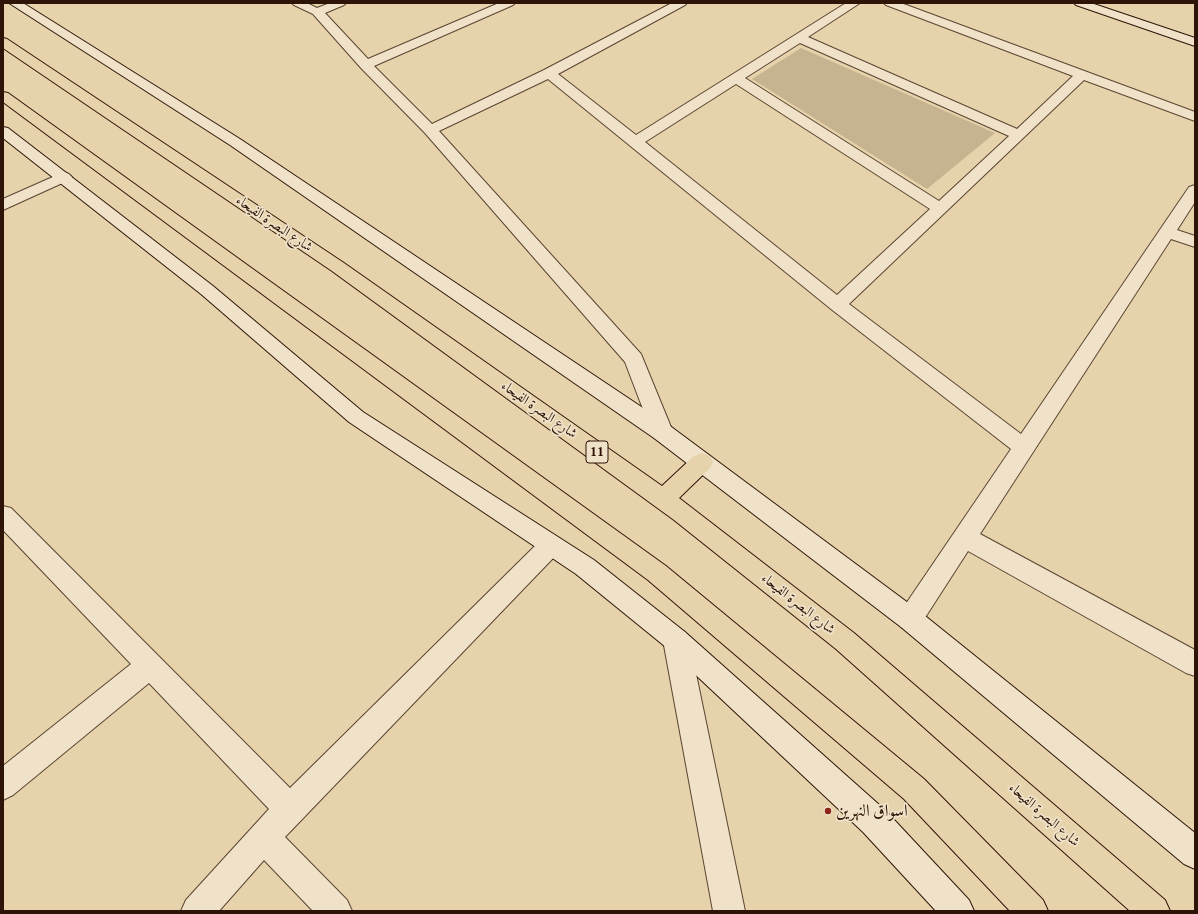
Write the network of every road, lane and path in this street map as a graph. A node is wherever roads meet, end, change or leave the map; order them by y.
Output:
1 (15, 3) edge
2 (298, 3) edge
3 (340, 3) edge
4 (509, 3) edge
5 (681, 3) edge
6 (854, 3) edge
7 (890, 3) edge
8 (1080, 3) edge
9 (317, 12) junction
10 (799, 38) junction
11 (3, 42) edge
12 (1195, 42) edge
13 (366, 65) junction
14 (549, 73) junction
15 (1082, 75) junction
16 (736, 78) junction
17 (3, 96) edge
18 (1195, 117) edge
19 (430, 130) junction
20 (3, 131) edge
21 (1018, 135) junction
22 (635, 142) junction
23 (64, 177) junction
24 (1195, 190) edge
25 (3, 205) edge
26 (940, 209) junction
27 (1167, 232) junction
28 (1195, 242) edge
29 (838, 305) junction
30 (662, 432) junction
31 (1024, 447) junction
32 (702, 462) junction
33 (663, 499) junction
34 (3, 515) edge
35 (964, 537) junction
36 (551, 545) junction
37 (910, 619) junction
38 (676, 640) junction
39 (1195, 664) edge
40 (150, 665) junction
41 (3, 785) edge
42 (290, 810) junction
43 (264, 838) junction
44 (1195, 853) edge
45 (197, 911) edge
46 (336, 911) edge
47 (729, 911) edge
48 (958, 911) edge
49 (1032, 911) edge
50 (1154, 911) edge

1 - 30 street
2 - 9 street
3 - 9 street
4 - 13 street
5 - 14 street
6 - 10 street
7 - 15 street
8 - 12 street
9 - 13 street
10 - 16 street
10 - 21 street
11 - 33 highway, شارع البصرة الفيحاء / 11
13 - 19 street
14 - 19 street
14 - 22 street
15 - 18 street
15 - 21 street
16 - 22 street
16 - 26 street
17 - 49 highway
19 - 30 street
20 - 23 street
21 - 26 street
22 - 29 street
23 - 25 street
23 - 36 street
24 - 27 street
26 - 29 street
27 - 28 street
27 - 31 street
29 - 31 street
30 - 32 street
31 - 35 street
32 - 33 highway
32 - 37 street
33 - 50 highway, شارع البصرة الفيحاء / 11
34 - 40 street
35 - 37 street
35 - 39 street
36 - 38 street
36 - 42 street
37 - 44 street
38 - 47 street
38 - 48 street
40 - 41 street
40 - 42 street
42 - 43 street
43 - 45 street
43 - 46 street

